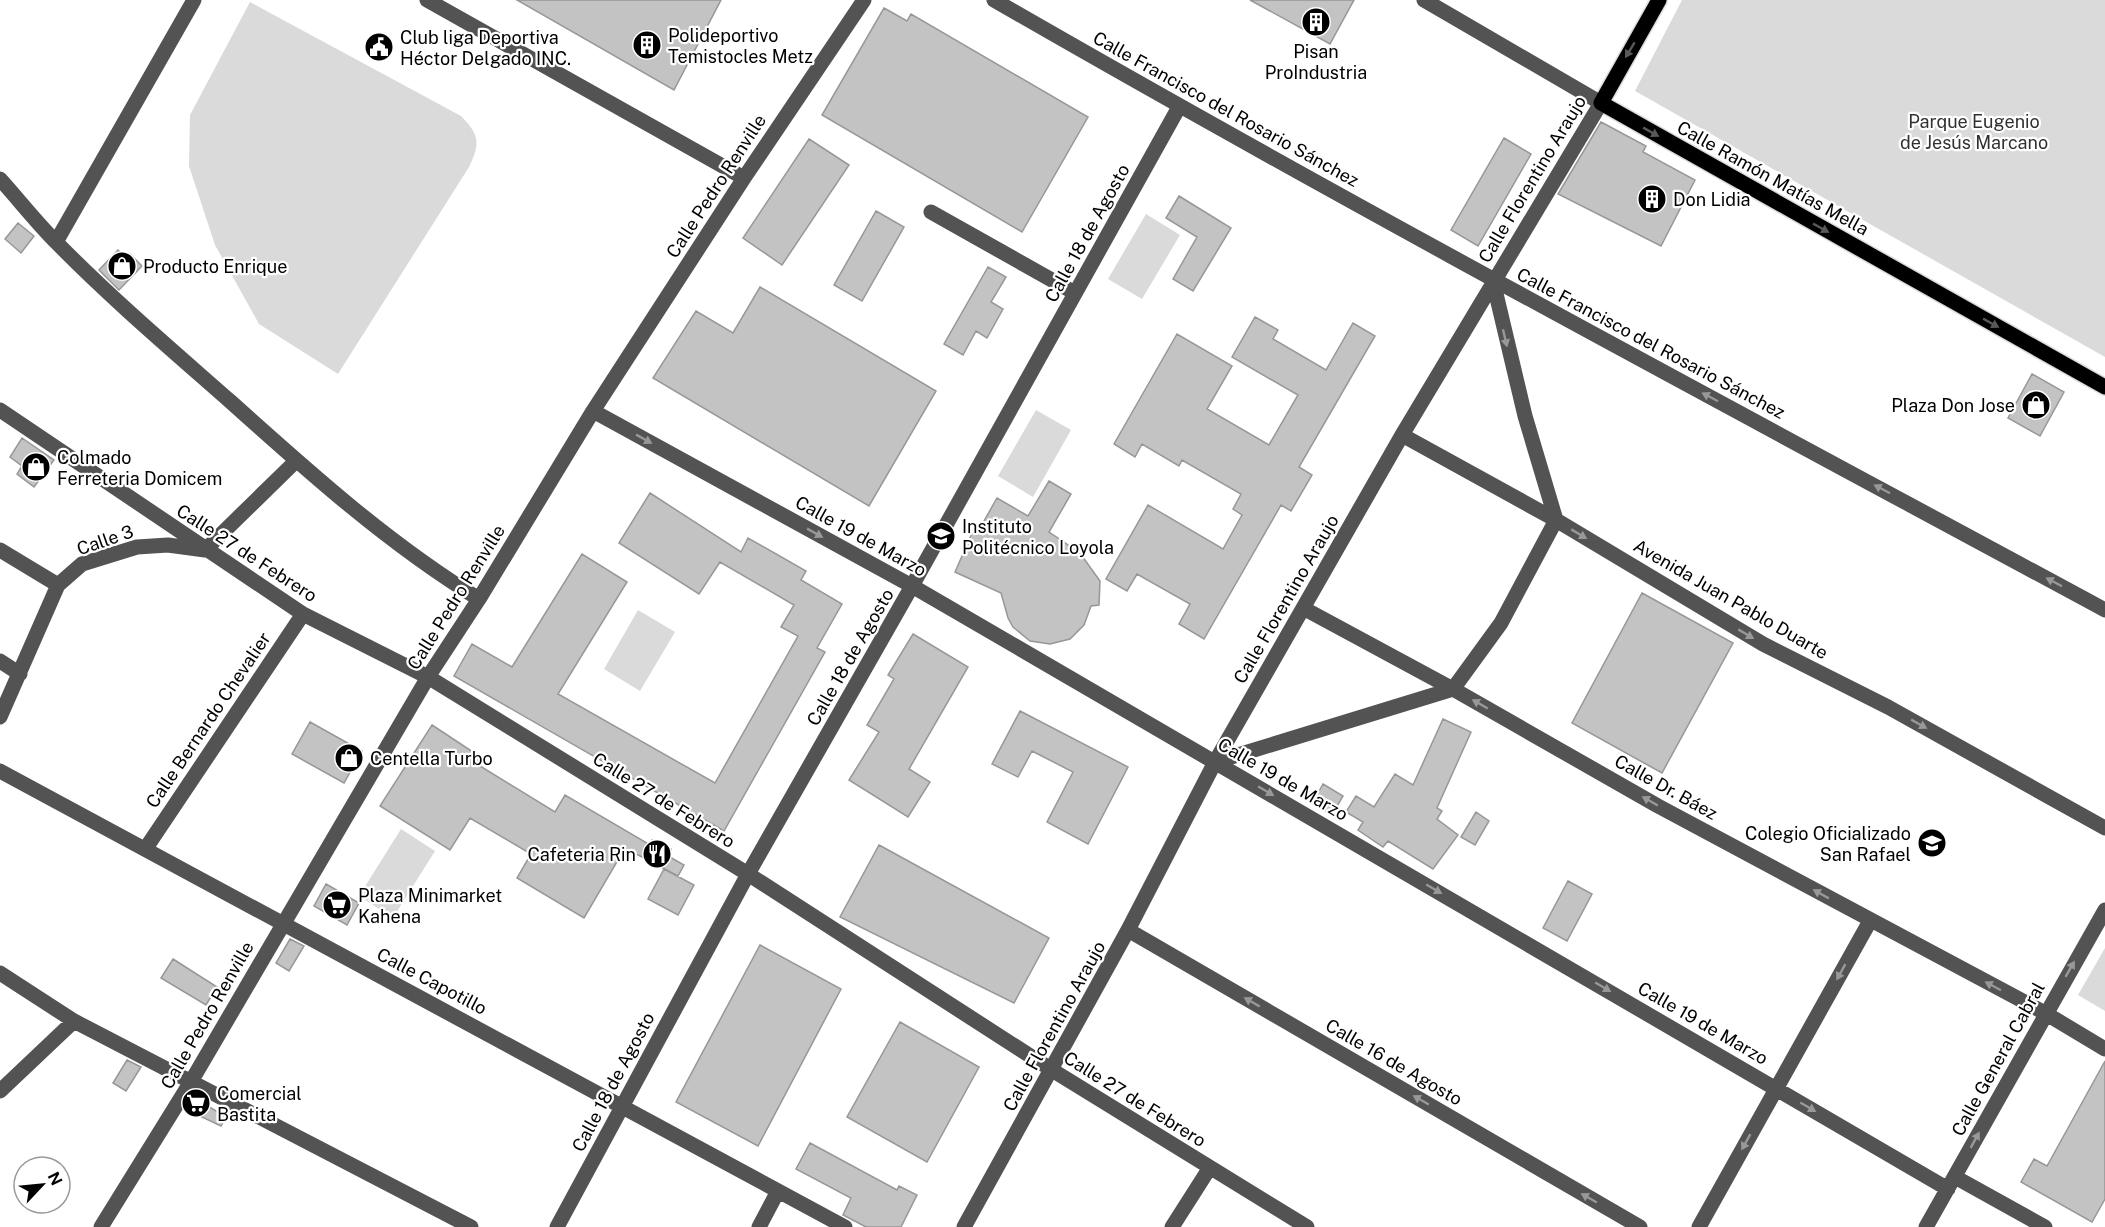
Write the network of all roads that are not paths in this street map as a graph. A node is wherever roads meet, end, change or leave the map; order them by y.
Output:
1 (194, 0) edge
2 (427, 0) edge
3 (864, 0) edge
4 (994, 0) edge
5 (1424, 0) edge
6 (1659, 0) edge
7 (1600, 103) junction
8 (1179, 107) junction
9 (744, 178) junction
10 (0, 179) edge
11 (931, 212) dead end
12 (56, 242) junction
13 (1493, 280) junction
14 (1075, 293) junction
15 (2105, 387) edge
16 (0, 410) edge
17 (593, 411) junction
18 (1402, 435) junction
19 (296, 461) junction
20 (1556, 520) junction
21 (0, 550) edge
22 (205, 550) junction
23 (58, 585) junction
24 (912, 586) junction
25 (479, 599) junction
26 (1303, 608) junction
27 (2105, 610) edge
28 (303, 614) junction
29 (0, 661) edge
30 (20, 674) junction
31 (428, 677) junction
32 (1453, 689) junction
33 (0, 717) edge
34 (1215, 762) junction
35 (0, 771) edge
36 (2105, 828) edge
37 (146, 848) junction
38 (748, 874) junction
39 (2105, 910) edge
40 (1870, 921) junction
41 (283, 922) junction
42 (1128, 930) junction
43 (0, 973) edge
44 (2045, 1013) junction
45 (74, 1021) junction
46 (2105, 1049) edge
47 (1052, 1070) junction
48 (192, 1080) junction
49 (1776, 1088) junction
50 (0, 1091) edge
51 (622, 1105) junction
52 (1209, 1169) junction
53 (1951, 1183) junction
54 (778, 1191) junction
55 (101, 1227) edge
56 (471, 1227) edge
57 (557, 1227) edge
58 (759, 1227) edge
59 (845, 1227) edge
60 (964, 1227) edge
61 (1172, 1227) edge
62 (1307, 1227) edge
63 (1640, 1227) edge
64 (1699, 1227) edge
65 (1926, 1227) edge
66 (2045, 1227) edge

1 - 12 street
2 - 9 street
3 - 9 street, Calle Pedro Renville
4 - 8 street, Calle Francisco del Rosario Sánchez
5 - 7 street, Calle Ramón Matías Mella
6 -> 7 main road, Calle Florentino Araujo
7 - 13 street, Calle Florentino Araujo
7 -> 15 main road, Calle Ramón Matías Mella
8 - 13 street, Calle Francisco del Rosario Sánchez
8 - 14 street, Calle 18 de Agosto
9 - 17 street, Calle Pedro Renville
10 - 12 street
11 - 14 street
12 - 19 street
13 - 18 street, Calle Florentino Araujo
13 -> 20 street
27 -> 13 street, Calle Francisco del Rosario Sánchez
14 - 24 street, Calle 18 de Agosto
16 - 22 street, Calle 27 de Febrero
17 -> 24 street, Calle 19 de Marzo
17 - 25 street, Calle Pedro Renville
18 - 20 street, Avenida Juan Pablo Duarte
18 - 26 street, Calle Florentino Araujo
19 - 22 street
19 - 25 street
20 - 32 street
20 -> 36 street, Avenida Juan Pablo Duarte
21 - 23 street
22 - 23 street, Calle 3
22 - 28 street, Calle 27 de Febrero
23 - 30 street, Calle 3
24 - 34 street, Calle 19 de Marzo
24 - 38 street, Calle 18 de Agosto
25 - 31 street, Calle Pedro Renville
26 - 32 street, Calle Dr. Báez
26 - 34 street, Calle Florentino Araujo
28 - 31 street, Calle 27 de Febrero
28 - 37 street, Calle Bernardo Chevalier
29 - 30 street
30 - 33 street, Calle 3
31 - 38 street, Calle 27 de Febrero
31 - 41 street, Calle Pedro Renville
32 - 34 street
40 -> 32 street, Calle Dr. Báez
34 - 42 street, Calle Florentino Araujo
34 -> 49 street, Calle 19 de Marzo
35 - 37 street, Calle Capotillo
37 - 41 street, Calle Capotillo
38 - 47 street, Calle 27 de Febrero
38 - 51 street, Calle 18 de Agosto
44 -> 39 street, Calle General Cabral
44 -> 40 street, Calle Dr. Báez
40 -> 49 street
41 - 48 street, Calle Pedro Renville
41 - 51 street, Calle Capotillo
42 - 47 street, Calle Florentino Araujo
63 -> 42 street, Calle 16 de Agosto
43 - 45 street
44 - 46 street, Calle Dr. Báez
53 -> 44 street, Calle General Cabral
45 - 48 street
45 - 50 street
47 - 52 street, Calle 27 de Febrero
47 - 60 street, Calle Florentino Araujo
48 - 55 street, Calle Pedro Renville
48 - 56 street
49 -> 53 street, Calle 19 de Marzo
49 -> 64 street
51 - 54 street, Calle Capotillo
51 - 57 street, Calle 18 de Agosto
52 - 61 street
52 - 62 street, Calle 27 de Febrero
53 - 65 street, Calle General Cabral
53 - 66 street, Calle 19 de Marzo
54 - 58 street
54 - 59 street, Calle Capotillo

